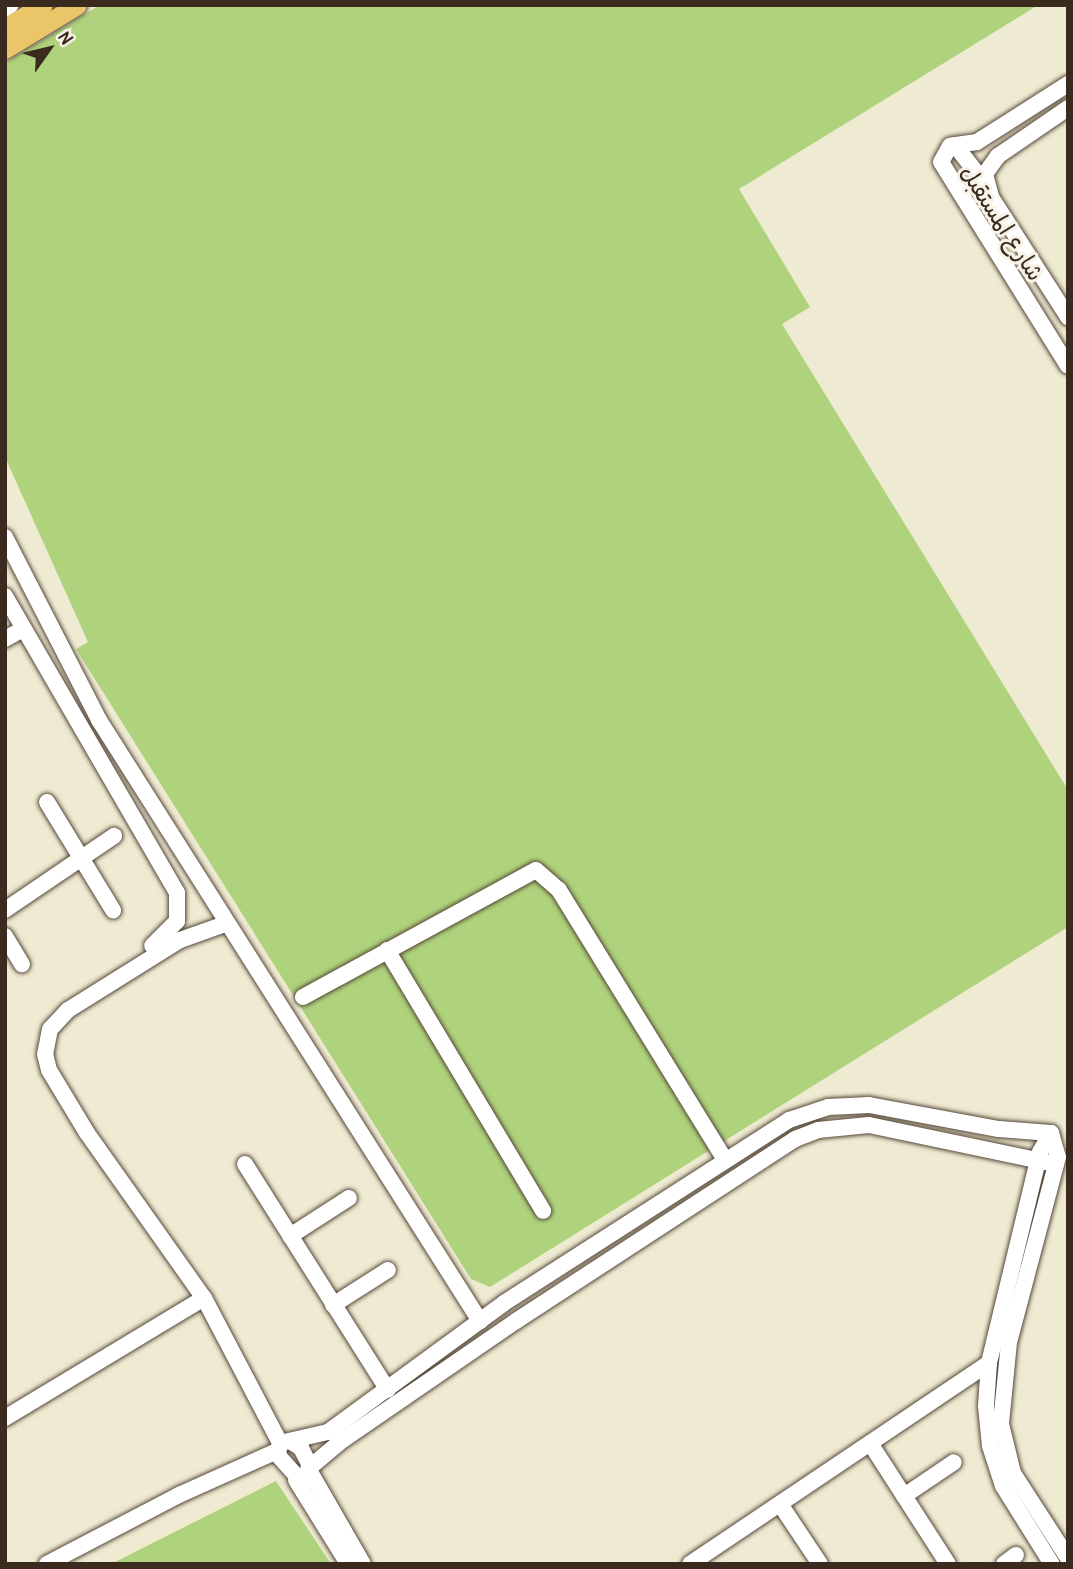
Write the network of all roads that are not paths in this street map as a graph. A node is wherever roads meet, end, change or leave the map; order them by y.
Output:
1 (11, 5) edge
2 (43, 5) edge
3 (77, 5) edge
4 (5, 9) edge
5 (5, 28) edge
6 (5, 49) edge
7 (1068, 73) edge
8 (1068, 84) edge
9 (1051, 95) junction
10 (1068, 108) edge
11 (955, 145) junction
12 (986, 185) junction
13 (1001, 213) junction
14 (1068, 296) edge
15 (1068, 317) edge
16 (1068, 366) edge
17 (5, 537) edge
18 (5, 596) edge
19 (23, 629) junction
20 (5, 639) edge
21 (47, 802) dead end
22 (114, 836) dead end
23 (81, 858) junction
24 (5, 910) edge
25 (113, 910) dead end
26 (177, 921) junction
27 (225, 924) junction
28 (5, 936) edge
29 (188, 937) junction
30 (387, 950) junction
31 (22, 964) dead end
32 (303, 997) dead end
33 (88, 1133) junction
34 (1051, 1133) junction
35 (1038, 1159) junction
36 (725, 1160) junction
37 (245, 1164) dead end
38 (1056, 1164) junction
39 (349, 1198) dead end
40 (543, 1211) dead end
41 (290, 1236) junction
42 (388, 1270) dead end
43 (204, 1298) junction
44 (505, 1303) junction
45 (333, 1305) junction
46 (516, 1321) junction
47 (474, 1326) junction
48 (482, 1346) junction
49 (989, 1363) junction
50 (388, 1390) junction
51 (5, 1418) edge
52 (870, 1443) junction
53 (283, 1445) junction
54 (954, 1462) dead end
55 (305, 1473) junction
56 (904, 1496) junction
57 (780, 1504) junction
58 (1068, 1558) edge
59 (47, 1564) edge
60 (348, 1564) edge
61 (363, 1564) edge
62 (690, 1564) edge
63 (820, 1564) edge
64 (948, 1564) edge
65 (1052, 1564) edge

1 - 4 street
2 - 5 main road
3 - 6 main road
7 - 9 street
8 - 9 street, شارع المستقبل
9 - 11 street, شارع المستقبل
10 - 12 street, شارع المستقبل
11 - 12 street
11 - 16 street, شارع المستقبل
12 - 13 street, شارع المستقبل
13 - 14 street
13 - 15 street, شارع المستقبل
17 - 27 street
18 - 19 street
19 - 20 street
19 - 26 street
21 - 23 street
22 - 23 street
23 - 24 street
23 - 25 street
26 - 29 street
26 - 33 street
27 - 29 street
27 - 47 street
28 - 31 street
29 - 33 street
30 - 32 street
30 - 36 street
30 - 40 street
33 - 43 street
34 - 35 street
34 - 36 street
34 - 38 street
35 - 38 street
35 - 46 street
35 - 49 street
36 - 44 street
37 - 41 street
38 - 58 street
39 - 41 street
41 - 45 street
42 - 45 street
43 - 51 street
43 - 53 street
44 - 46 street
44 - 47 street
45 - 50 street
46 - 48 street
47 - 48 street
47 - 50 street
48 - 55 street
49 - 52 street
49 - 65 street
50 - 53 street
52 - 56 street
52 - 57 street
53 - 55 street
53 - 55 street
53 - 59 street
54 - 56 street
55 - 60 street
55 - 61 street
56 - 64 street
57 - 62 street
57 - 63 street

